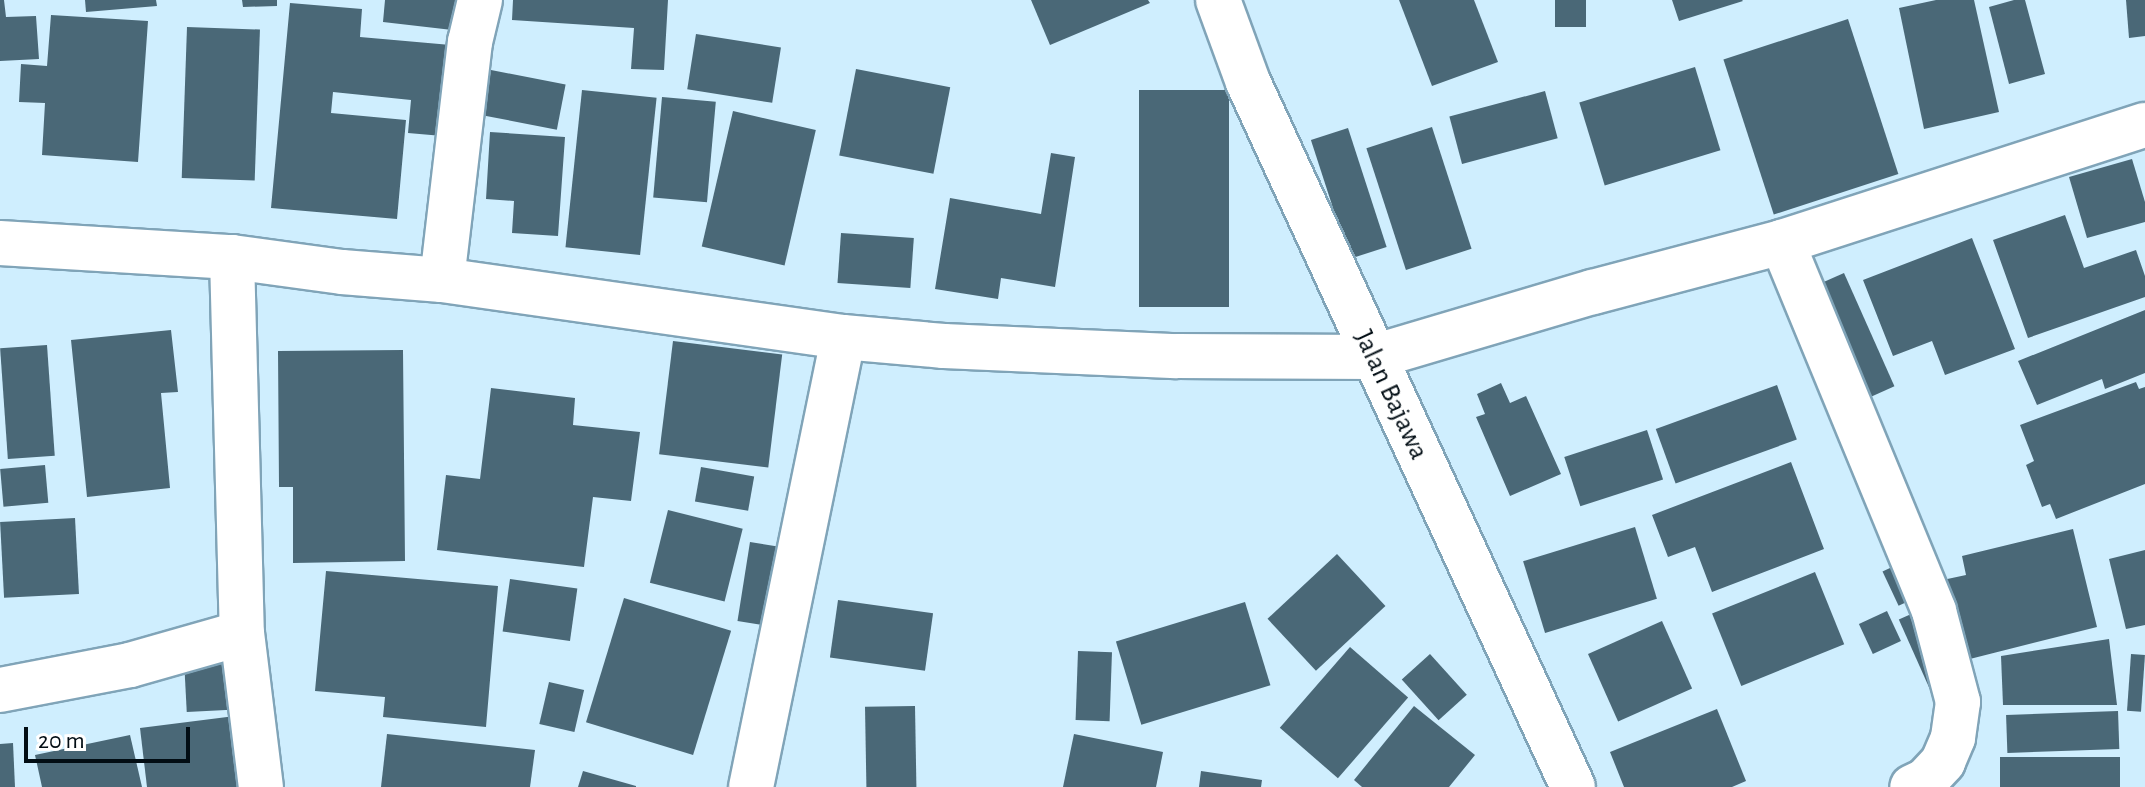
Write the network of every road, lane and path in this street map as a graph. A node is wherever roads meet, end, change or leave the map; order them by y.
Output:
1 (480, 0) edge
2 (1218, 0) edge
3 (2145, 125) edge
4 (1782, 242) junction
5 (0, 243) edge
6 (232, 257) junction
7 (442, 280) junction
8 (843, 337) junction
9 (1373, 357) junction
10 (242, 633) junction
11 (0, 690) edge
12 (261, 787) edge
13 (751, 787) edge
14 (1573, 787) edge
15 (1912, 787) edge

1 - 7 street
2 - 9 street, Jalan Bajawa
3 - 4 street
4 - 9 street
4 - 15 street
5 - 6 street
6 - 7 street
6 - 10 street
7 - 8 street
8 - 9 street
8 - 13 street
9 - 14 street, Jalan Bajawa
10 - 11 street
10 - 12 street

